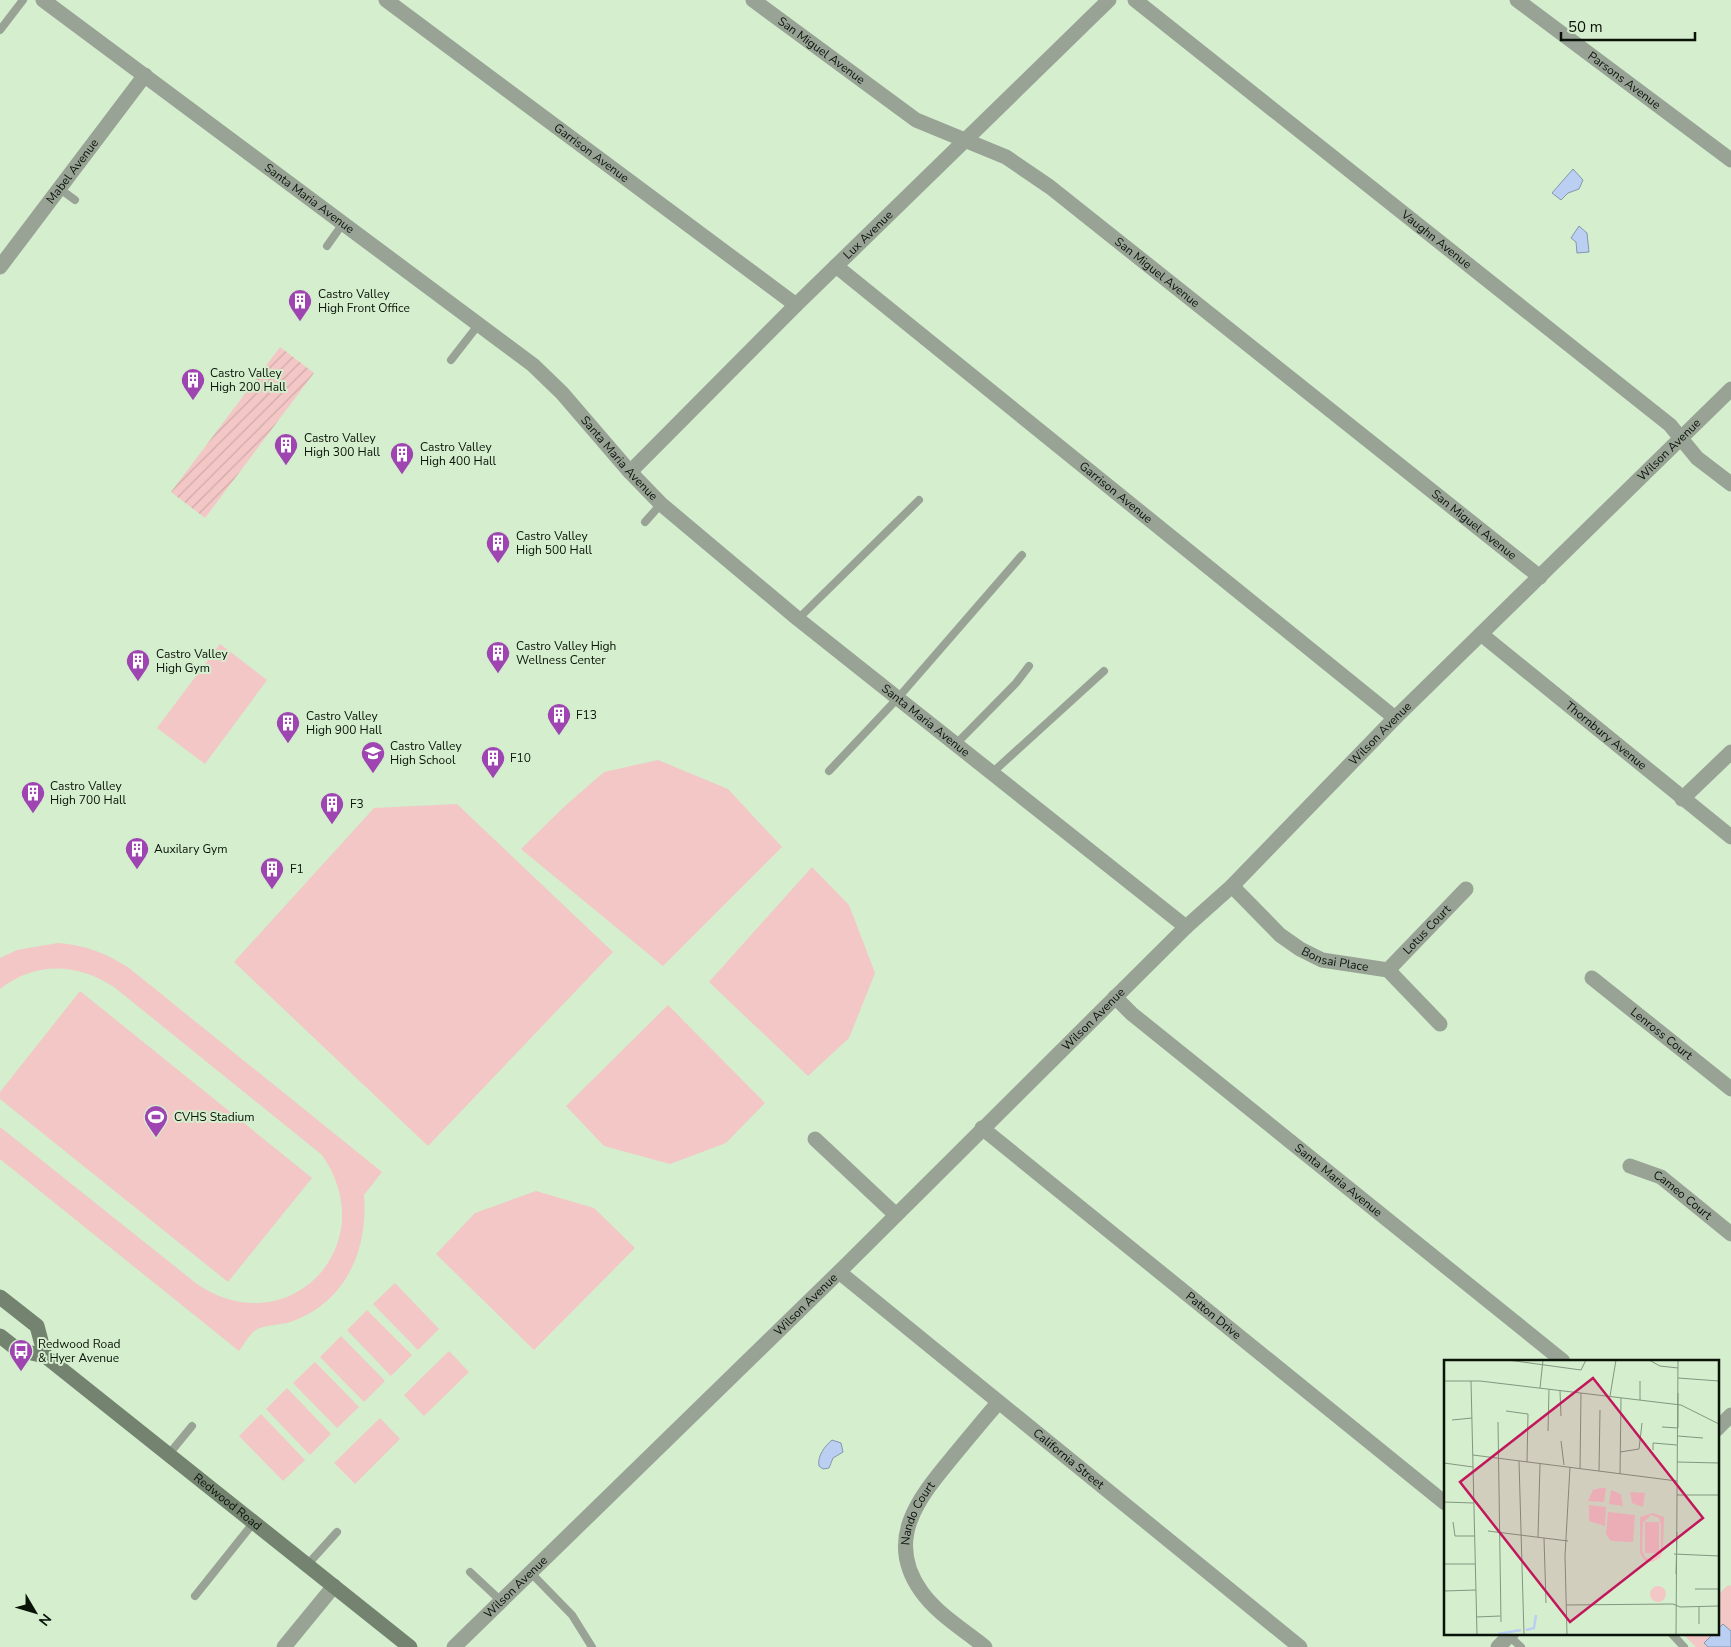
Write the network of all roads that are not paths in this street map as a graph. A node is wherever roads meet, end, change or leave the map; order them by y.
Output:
1 (23, 0) edge
2 (43, 0) edge
3 (386, 0) edge
4 (753, 0) edge
5 (1109, 0) edge
6 (1135, 0) edge
7 (1517, 0) edge
8 (0, 30) edge
9 (145, 75) junction
10 (966, 140) junction
11 (1731, 160) edge
12 (60, 189) junction
13 (75, 200) dead end
14 (344, 222) junction
15 (327, 246) dead end
16 (836, 266) junction
17 (0, 267) edge
18 (796, 305) junction
19 (479, 324) junction
20 (451, 360) dead end
21 (1731, 389) edge
22 (1681, 438) junction
23 (630, 472) junction
24 (1731, 484) edge
25 (919, 500) dead end
26 (661, 504) junction
27 (645, 522) dead end
28 (1022, 555) dead end
29 (1540, 577) junction
30 (798, 619) junction
31 (1481, 634) junction
32 (1029, 666) dead end
33 (1104, 671) dead end
34 (897, 699) junction
35 (1395, 718) junction
36 (956, 744) junction
37 (1731, 752) edge
38 (829, 771) dead end
39 (993, 772) junction
40 (1682, 799) junction
41 (1731, 837) edge
42 (1232, 886) junction
43 (1466, 889) dead end
44 (1186, 927) junction
45 (1388, 970) junction
46 (1592, 978) dead end
47 (1115, 998) junction
48 (1440, 1024) dead end
49 (1731, 1089) edge
50 (982, 1128) junction
51 (815, 1139) dead end
52 (1630, 1166) dead end
53 (896, 1214) junction
54 (1731, 1234) edge
55 (838, 1272) junction
56 (0, 1297) edge
57 (0, 1336) edge
58 (45, 1356) junction
59 (1562, 1360) edge
60 (998, 1403) junction
61 (1731, 1415) edge
62 (192, 1426) dead end
63 (1718, 1427) edge
64 (169, 1454) junction
65 (1444, 1502) edge
66 (254, 1522) junction
67 (338, 1532) dead end
68 (308, 1564) junction
69 (470, 1572) dead end
70 (530, 1572) junction
71 (334, 1586) junction
72 (195, 1596) dead end
73 (500, 1600) junction
74 (1510, 1634) edge
75 (1672, 1634) edge
76 (284, 1647) edge
77 (410, 1647) edge
78 (454, 1647) edge
79 (592, 1647) edge
80 (984, 1647) edge
81 (1300, 1647) edge
82 (1498, 1647) edge
83 (1521, 1647) edge
84 (1684, 1647) edge

1 - 8 lane
2 - 9 street, Santa Maria Avenue
3 - 18 street, Garrison Avenue
4 - 10 street, San Miguel Avenue
5 - 10 street, Lux Avenue
6 - 22 street, Vaughn Avenue
7 - 11 street, Parsons Avenue
9 - 12 street, Mabel Avenue
9 - 14 street, Santa Maria Avenue
10 - 16 street, Lux Avenue
10 - 29 street, San Miguel Avenue
12 - 13 lane
12 - 17 street, Mabel Avenue
14 - 15 lane
14 - 19 street, Santa Maria Avenue
16 - 18 street, Lux Avenue
16 - 35 street, Garrison Avenue
18 - 23 street, Lux Avenue
19 - 20 lane
19 - 23 street, Santa Maria Avenue
21 - 22 street, Wilson Avenue
22 - 24 street, Vaughn Avenue
22 - 29 street, Wilson Avenue
23 - 26 street, Santa Maria Avenue
25 - 30 lane
26 - 27 lane
26 - 30 street, Santa Maria Avenue
28 - 34 lane
29 - 31 street, Wilson Avenue
30 - 34 street, Santa Maria Avenue
31 - 35 street, Wilson Avenue
31 - 40 street, Thornbury Avenue
32 - 36 lane
33 - 39 lane
34 - 36 street, Santa Maria Avenue
34 - 38 lane
35 - 42 street, Wilson Avenue
36 - 39 street, Santa Maria Avenue
37 - 40 street
39 - 44 street, Santa Maria Avenue
40 - 41 street, Thornbury Avenue
42 - 44 street, Wilson Avenue
42 - 45 street, Bonsai Place
43 - 45 street, Lotus Court
44 - 47 street, Wilson Avenue
45 - 48 street
46 - 49 street, Lenross Court
47 - 50 street, Wilson Avenue
47 - 59 street, Santa Maria Avenue
50 - 53 street, Wilson Avenue
50 - 65 street, Patton Drive
51 - 53 street
52 - 54 street, Cameo Court
53 - 55 street, Wilson Avenue
55 - 60 street, California Street
55 - 70 street, Wilson Avenue
56 - 58 main road
57 - 58 main road, Redwood Road
58 - 64 main road, Redwood Road
60 - 80 street, Nando Court
60 - 81 street, California Street
61 - 63 street
62 - 64 lane
64 - 66 main road, Redwood Road
66 - 68 main road, Redwood Road
66 - 72 lane
67 - 68 lane
68 - 71 main road, Redwood Road
69 - 73 lane
70 - 73 street, Wilson Avenue
70 - 79 lane
71 - 76 street
71 - 77 main road, Redwood Road
73 - 78 street, Wilson Avenue
74 - 82 street
74 - 83 lane
75 - 84 lane

